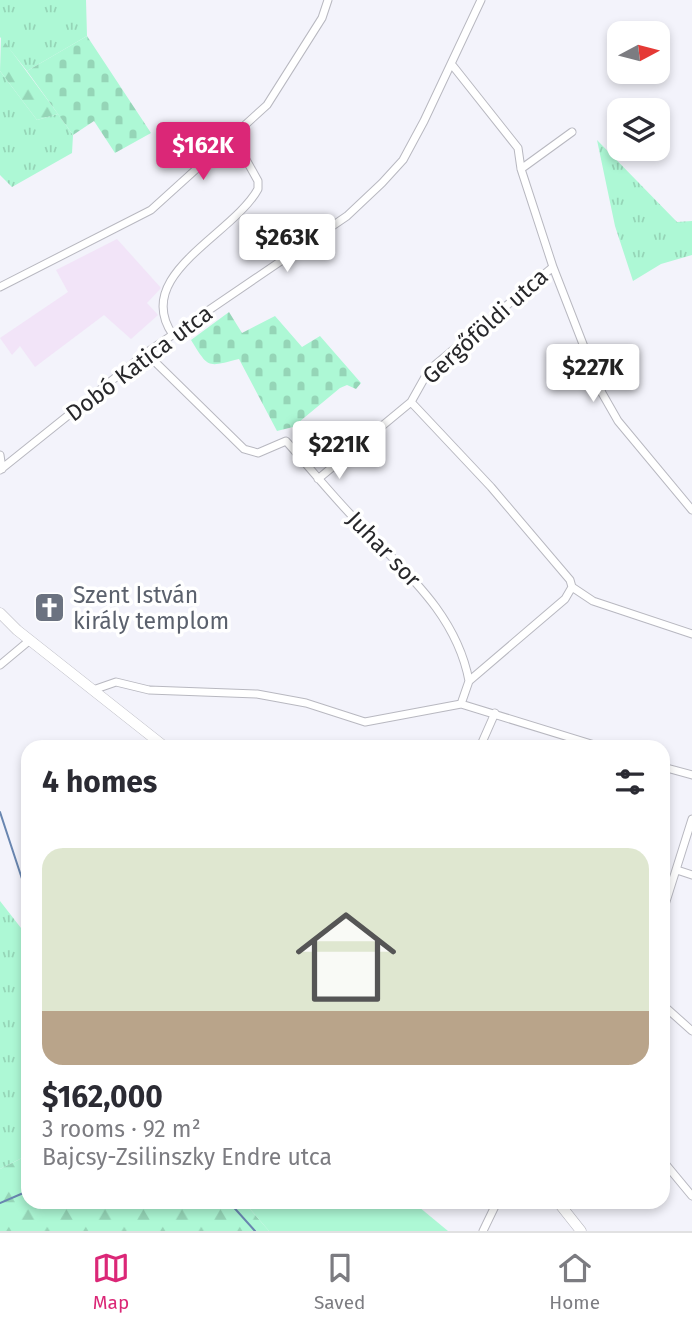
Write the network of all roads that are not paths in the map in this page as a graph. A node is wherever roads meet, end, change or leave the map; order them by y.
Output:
1 (328, 0) edge
2 (481, 0) edge
3 (453, 66) junction
4 (572, 132) dead end
5 (233, 136) junction
6 (521, 169) junction
7 (553, 267) junction
8 (0, 287) edge
9 (173, 335) junction
10 (146, 353) junction
11 (411, 402) junction
12 (0, 455) edge
13 (1, 470) edge
14 (318, 479) junction
15 (692, 510) edge
16 (572, 587) junction
17 (0, 612) edge
18 (692, 635) edge
19 (30, 640) junction
20 (0, 665) edge
21 (469, 681) junction
22 (93, 690) junction
23 (461, 704) junction
24 (495, 713) junction
25 (156, 740) edge
26 (483, 740) edge
27 (579, 740) edge
28 (670, 769) edge
29 (692, 775) edge
30 (692, 819) edge
31 (677, 870) junction
32 (692, 876) edge
33 (670, 890) edge
34 (670, 1011) edge
35 (692, 1031) edge
36 (670, 1169) edge
37 (692, 1196) edge
38 (494, 1209) edge
39 (564, 1209) edge
40 (483, 1231) edge
41 (581, 1231) edge

1 - 5 street
2 - 3 street, Dobó Katica utca
3 - 6 street, Gergőföldi utca
3 - 9 street, Dobó Katica utca
4 - 6 street
5 - 8 street
5 - 9 street
6 - 7 street, Gergőföldi utca
7 - 11 street, Gergőföldi utca
7 - 15 street
9 - 10 street, Dobó Katica utca
10 - 13 street, Dobó Katica utca
10 - 14 street, Juhar sor
11 - 14 street, Gergőföldi utca
11 - 16 street, Gergőföldi utca
12 - 13 street
14 - 21 street, Juhar sor
16 - 18 street
16 - 21 street
17 - 19 main road
19 - 20 street
19 - 22 main road
21 - 23 street
22 - 23 street
22 - 25 main road
23 - 24 street
24 - 26 street
24 - 27 street
28 - 29 street
30 - 31 street
31 - 32 street
31 - 33 street
34 - 35 street
36 - 37 street
38 - 40 street
39 - 41 main road

